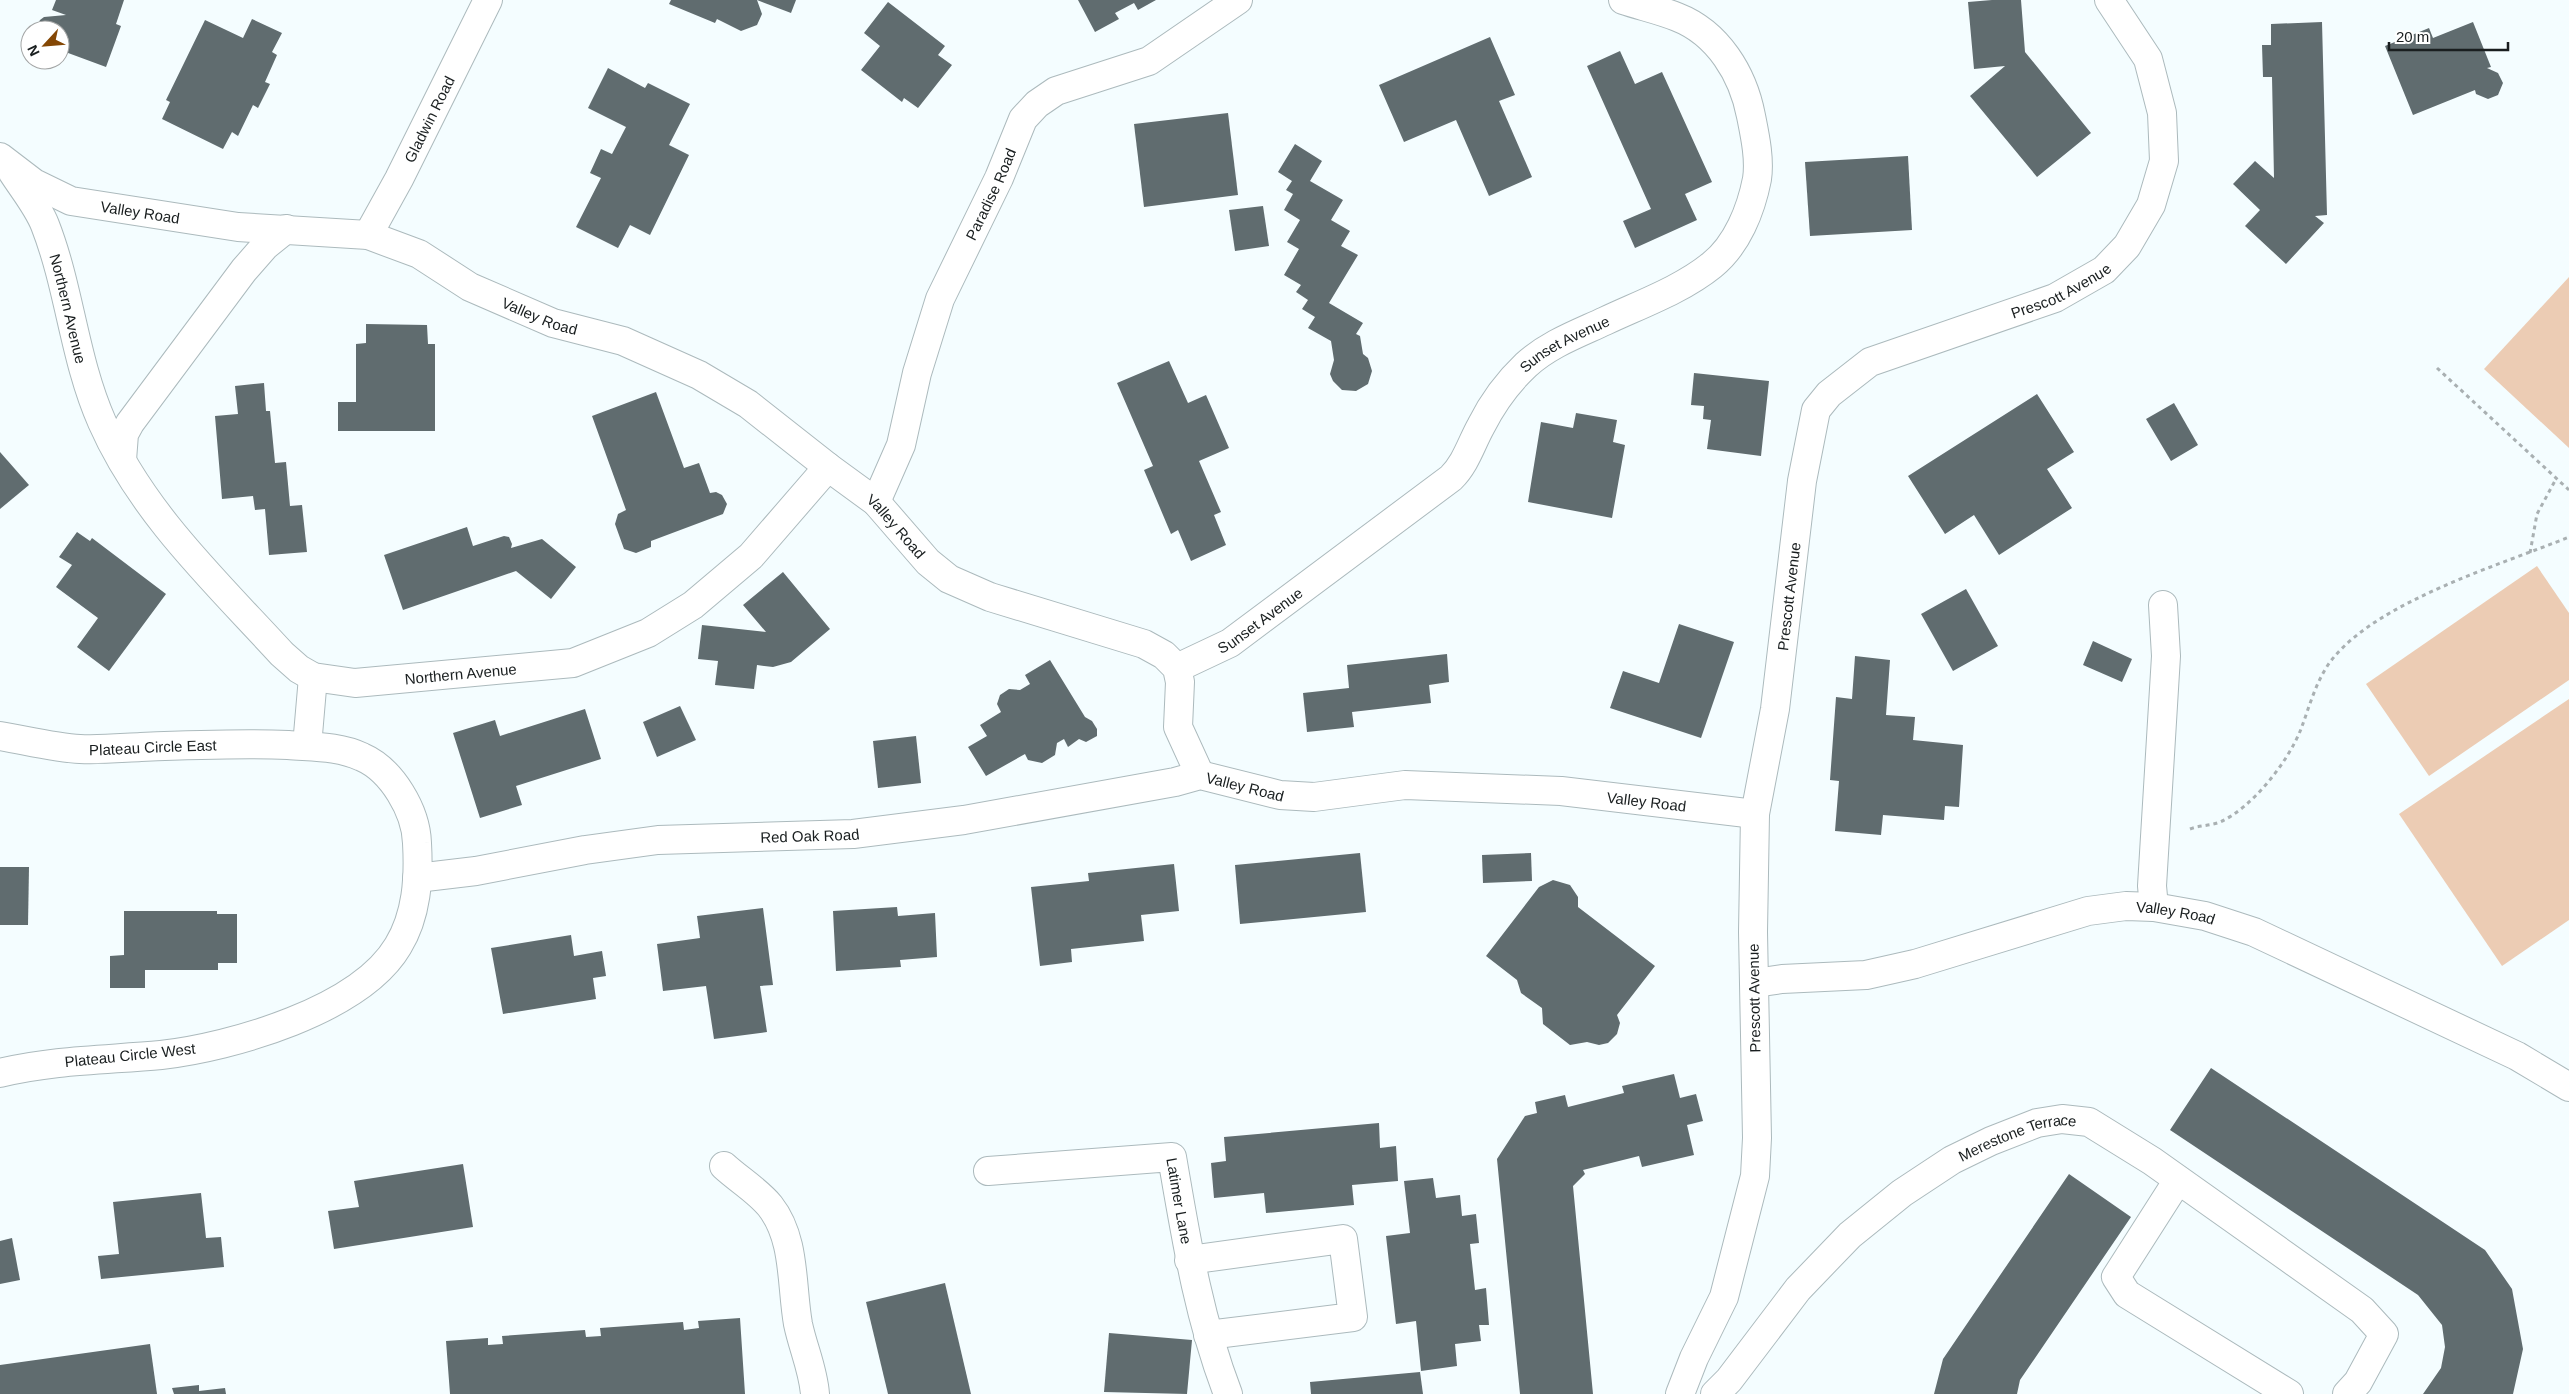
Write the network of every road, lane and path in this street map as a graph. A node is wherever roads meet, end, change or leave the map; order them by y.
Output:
1 (488, 0) edge
2 (1238, 0) edge
3 (1623, 0) edge
4 (2109, 0) edge
5 (3, 159) edge
6 (286, 229) junction
7 (368, 235) junction
8 (2437, 368) dead end
9 (122, 460) junction
10 (828, 467) junction
11 (2556, 479) junction
12 (2569, 490) edge
13 (876, 502) junction
14 (2569, 537) edge
15 (2530, 553) junction
16 (2163, 605) dead end
17 (1177, 668) junction
18 (313, 676) junction
19 (0, 736) edge
20 (307, 746) junction
21 (1200, 774) junction
22 (1755, 814) junction
23 (2155, 846) junction
24 (417, 878) junction
25 (2154, 907) junction
26 (1754, 983) junction
27 (0, 1074) edge
28 (2569, 1087) edge
29 (724, 1166) dead end
30 (988, 1171) dead end
31 (2178, 1180) junction
32 (1189, 1260) junction
33 (1208, 1336) junction
34 (815, 1394) edge
35 (1228, 1394) edge
36 (1680, 1394) edge
37 (1716, 1394) edge
38 (2289, 1394) edge
39 (2347, 1394) edge

1 - 7 street, Gladwin Road
2 - 13 street, Paradise Road
3 - 17 street, Sunset Avenue
4 - 22 street, Prescott Avenue
5 - 6 street, Valley Road
5 - 9 street, Northern Avenue
6 - 7 street, Valley Road
6 - 9 street
7 - 10 street, Valley Road
8 - 11 path
9 - 18 street, Northern Avenue
10 - 13 street, Valley Road
10 - 18 street, Northern Avenue
11 - 12 path
11 - 15 path
13 - 17 street, Valley Road
14 - 15 path
15 - 23 path
16 - 23 street
17 - 21 street, Valley Road
18 - 20 street
19 - 20 street, Plateau Circle East
20 - 24 street, Plateau Circle East
21 - 22 street, Valley Road
21 - 24 street, Red Oak Road
22 - 26 street, Prescott Avenue
23 - 25 street
24 - 27 street, Plateau Circle West
25 - 26 street, Valley Road
25 - 28 street, Valley Road
26 - 36 street, Prescott Avenue
29 - 34 street
30 - 32 street, Latimer Lane
31 - 37 street, Merestone Terrace
31 - 38 street
31 - 39 street, Merestone Terrace
32 - 33 street, Latimer Lane
32 - 33 street
33 - 35 street, Latimer Lane

